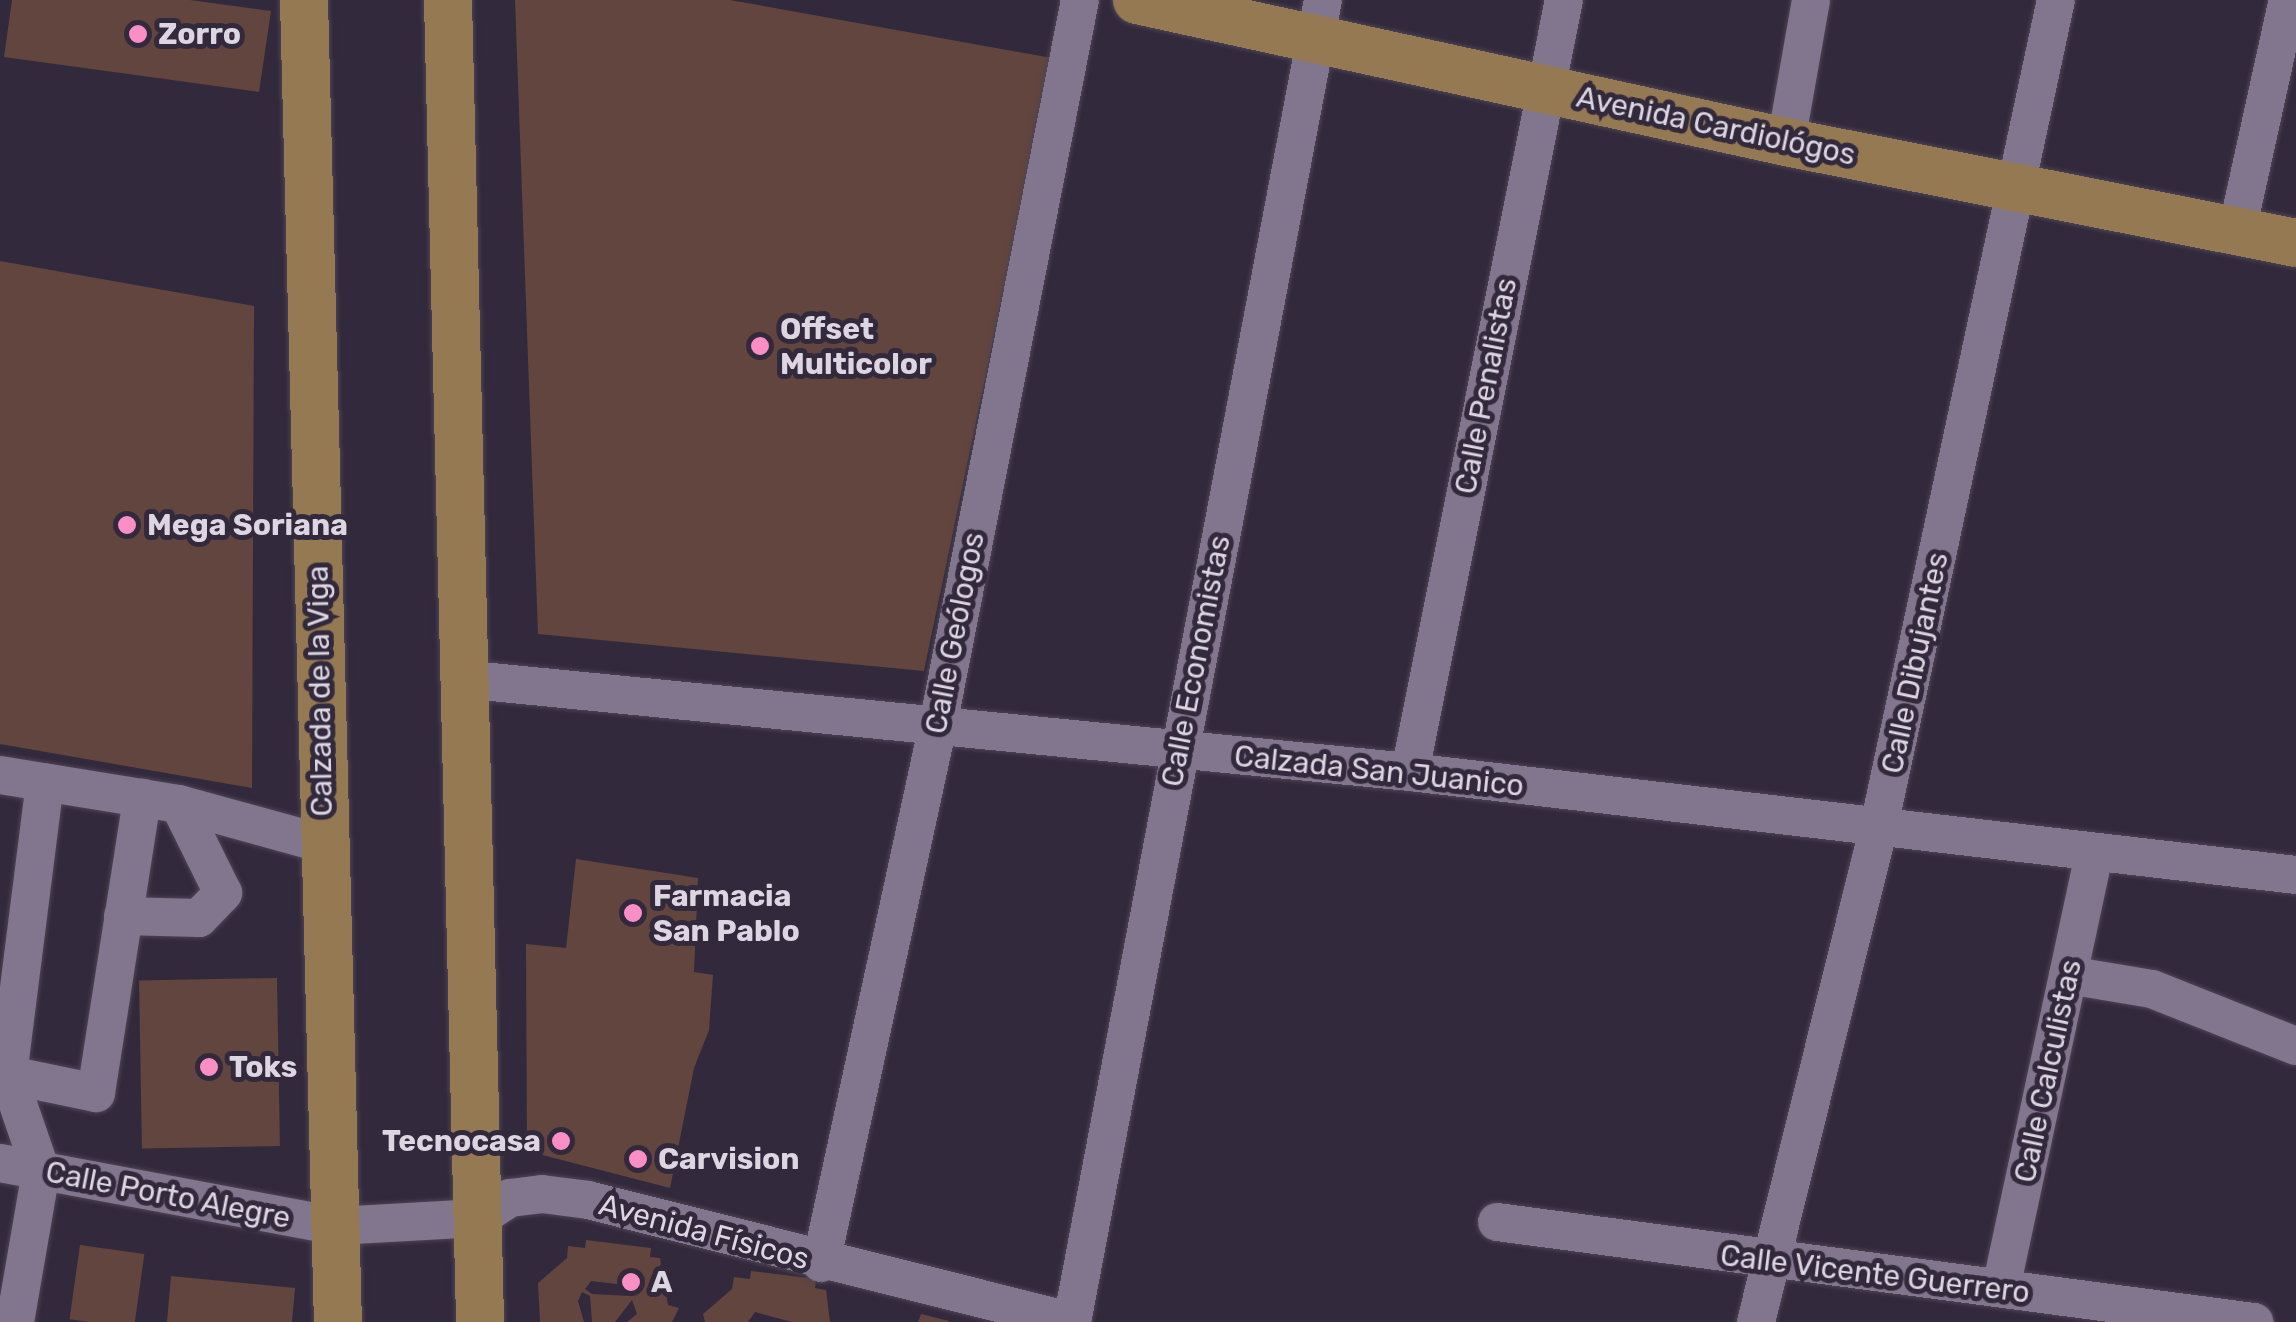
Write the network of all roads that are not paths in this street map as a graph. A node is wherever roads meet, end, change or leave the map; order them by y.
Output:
1 (304, 0) edge
2 (448, 0) edge
3 (1080, 0) edge
4 (1137, 0) edge
5 (1564, 0) edge
6 (1811, 0) edge
7 (2056, 0) edge
8 (2288, 0) edge
9 (1319, 20) edge
10 (1545, 89) junction
11 (1786, 142) junction
12 (2019, 190) junction
13 (2237, 232) junction
14 (2296, 242) edge
15 (461, 678) junction
16 (938, 724) junction
17 (1178, 751) junction
18 (1410, 772) junction
19 (0, 774) edge
20 (45, 782) junction
21 (142, 798) junction
22 (180, 804) junction
23 (1880, 826) junction
24 (324, 844) junction
25 (2094, 854) junction
26 (2296, 875) edge
27 (123, 916) junction
28 (2068, 975) junction
29 (2296, 1046) edge
30 (4, 1074) edge
31 (0, 1164) edge
32 (41, 1171) junction
33 (479, 1218) junction
34 (1497, 1222) dead end
35 (336, 1226) junction
36 (821, 1263) junction
37 (1771, 1263) junction
38 (2001, 1288) junction
39 (1052, 1321) edge
40 (14, 1322) edge
41 (338, 1322) edge
42 (480, 1322) edge
43 (1756, 1322) edge
44 (2250, 1322) edge

1 - 24 main road, Calzada de la Viga
2 - 15 main road
3 - 16 street, Calle Geólogos
4 - 9 main road, Avenida Cardiológos
5 - 10 street, Calle Penalistas
6 - 11 street
7 - 12 street, Calle Dibujantes
8 - 13 street
9 - 10 main road, Avenida Cardiológos
9 - 17 street, Calle Economistas
10 - 11 main road, Avenida Cardiológos
10 - 18 street, Calle Penalistas
11 - 12 main road, Avenida Cardiológos
12 - 13 main road, Avenida Cardiológos
12 - 23 street, Calle Dibujantes
13 - 14 main road, Avenida Cardiológos
15 - 16 street, Calzada San Juanico
15 - 33 main road
16 - 17 street, Calzada San Juanico
16 - 36 street, Calle Geólogos
17 - 18 street, Calzada San Juanico
17 - 39 street, Calle Economistas
18 - 23 street, Calzada San Juanico
19 - 20 street
20 - 21 street
20 - 30 street
21 - 22 street
21 - 27 street
22 - 24 street
22 - 27 street
23 - 25 street, Calzada San Juanico
23 - 37 street, Calle Dibujantes
24 - 35 main road, Calzada de la Viga
25 - 26 street, Calzada San Juanico
25 - 28 street, Calle Calculistas
27 - 30 street
28 - 29 street
28 - 38 street, Calle Calculistas
30 - 32 street
31 - 32 street, Calle Porto Alegre
32 - 35 street, Calle Porto Alegre
32 - 40 street
33 - 35 street, Avenida Físicos
33 - 36 street, Avenida Físicos
33 - 42 main road
34 - 37 street, Calle Vicente Guerrero
35 - 41 main road, Calzada de la Viga
36 - 39 street, Avenida Físicos
37 - 38 street, Calle Vicente Guerrero
37 - 43 street, Calle Dibujantes
38 - 44 street, Calle Vicente Guerrero

